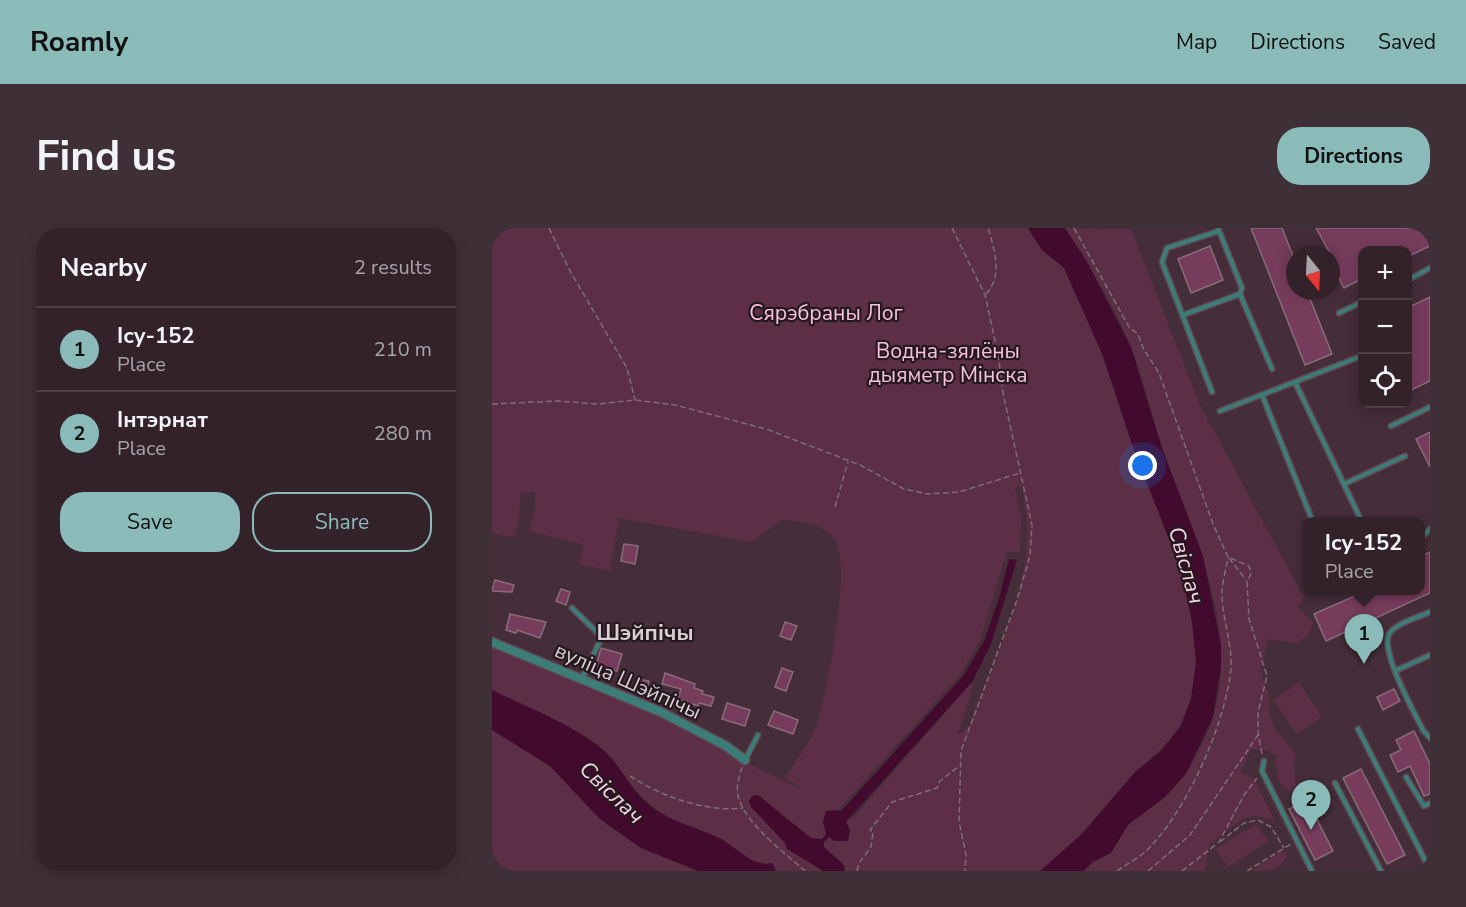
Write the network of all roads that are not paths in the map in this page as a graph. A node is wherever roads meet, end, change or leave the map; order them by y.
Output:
1 (1218, 229) edge
2 (1430, 268) edge
3 (1412, 277) edge
4 (1240, 294) junction
5 (1358, 304) edge
6 (1339, 313) dead end
7 (1183, 315) junction
8 (1358, 357) edge
9 (1272, 369) dead end
10 (1295, 382) junction
11 (1212, 392) dead end
12 (1262, 395) junction
13 (1430, 407) edge
14 (1220, 411) dead end
15 (1391, 426) dead end
16 (1405, 456) dead end
17 (1344, 484) junction
18 (1311, 517) edge
19 (1360, 517) edge
20 (572, 608) dead end
21 (1430, 612) edge
22 (492, 642) edge
23 (1430, 655) edge
24 (1395, 671) junction
25 (581, 681) junction
26 (1358, 729) dead end
27 (758, 735) dead end
28 (1430, 738) edge
29 (745, 760) joint
30 (1264, 761) road end
31 (1406, 777) dead end
32 (1335, 783) dead end
33 (1430, 803) edge
34 (1430, 870) edge
35 (1312, 871) edge
36 (1381, 871) edge

1 - 4 lane
1 - 7 lane
2 - 3 lane
4 - 7 lane
4 - 9 lane
5 - 6 lane
7 - 11 lane
8 - 10 lane
10 - 12 lane
10 - 17 lane
12 - 14 lane
12 - 18 lane
13 - 15 lane
16 - 17 lane
17 - 19 lane
20 - 25 lane
21 - 24 lane
22 - 25 street, вуліца Шэйпічы
23 - 24 lane
24 - 28 lane
25 - 29 street, вуліца Шэйпічы
26 - 34 lane
27 - 29 lane
30 - 35 lane
31 - 33 lane
32 - 36 lane

